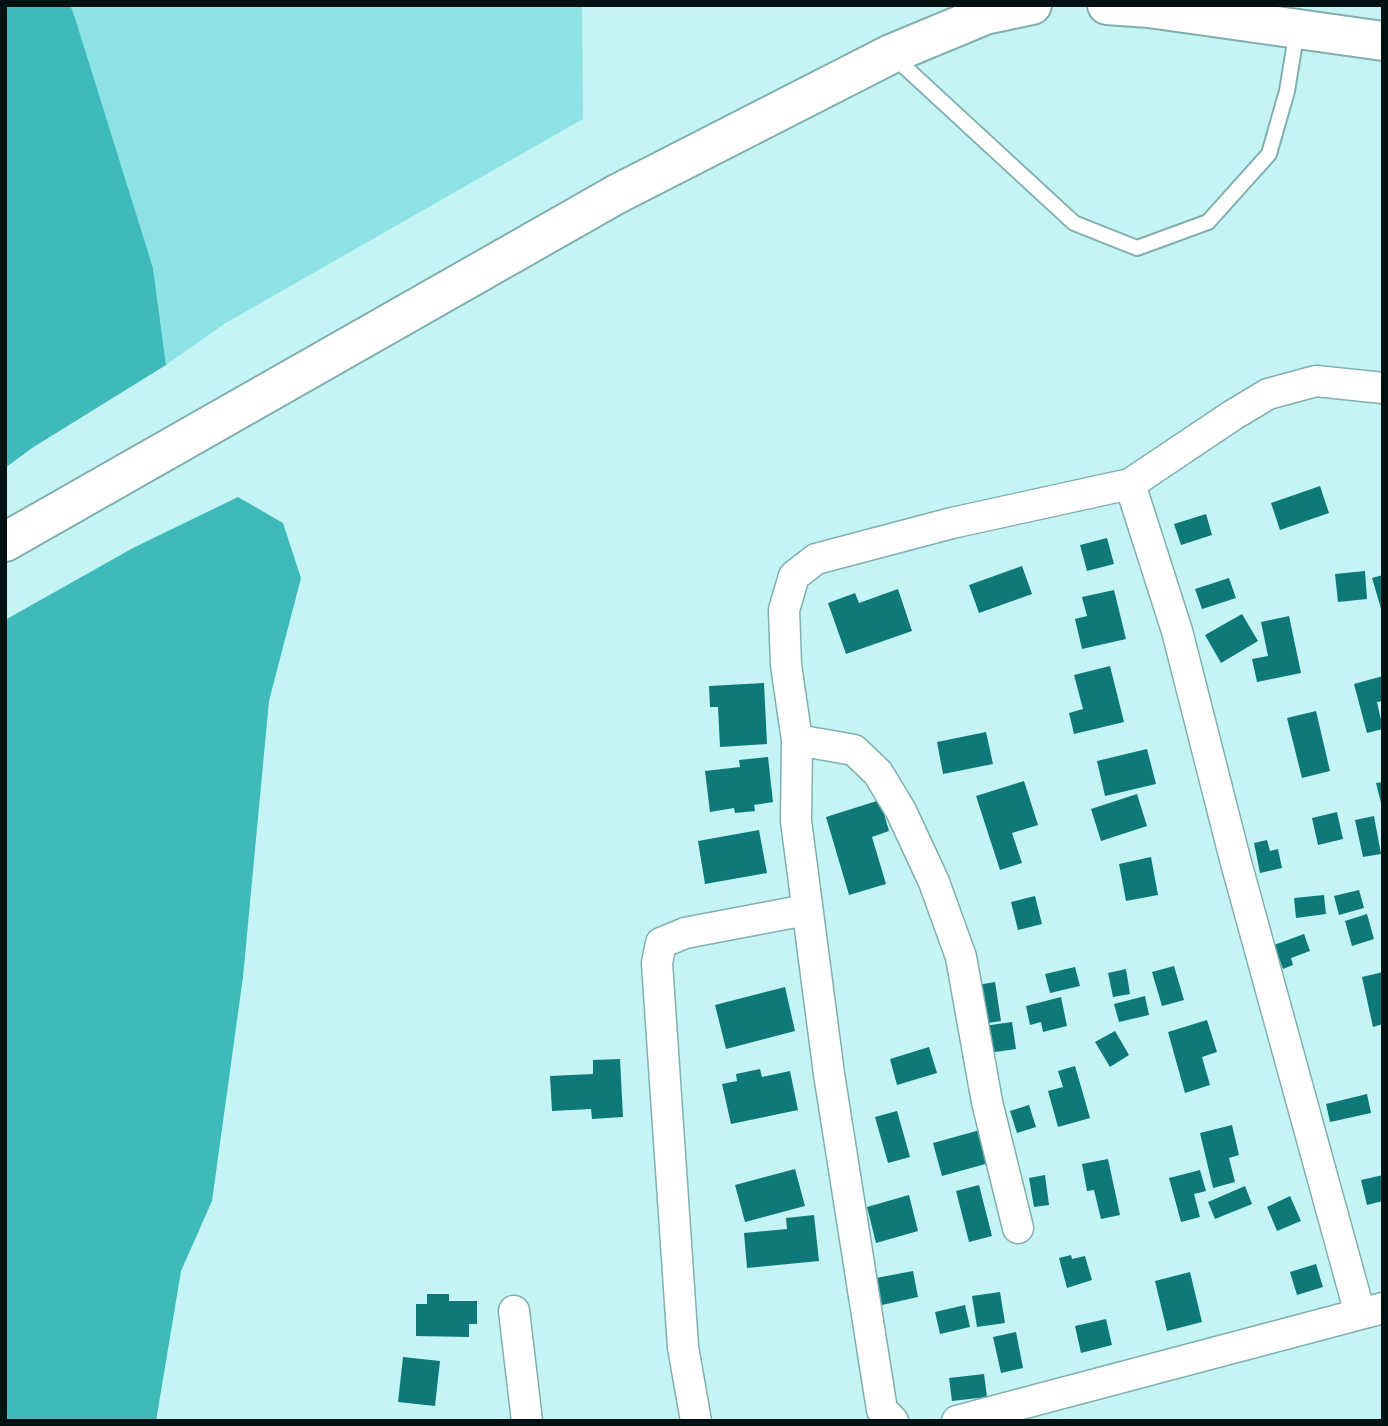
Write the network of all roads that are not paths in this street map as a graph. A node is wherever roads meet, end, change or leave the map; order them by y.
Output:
1 (1032, 5) edge
2 (1107, 5) edge
3 (1297, 30) junction
4 (1383, 41) edge
5 (891, 54) junction
6 (1383, 388) edge
7 (1130, 484) junction
8 (5, 542) edge
9 (797, 740) junction
10 (806, 910) junction
11 (1018, 1228) dead end
12 (514, 1311) dead end
13 (1371, 1311) edge
14 (527, 1421) edge
15 (696, 1421) edge
16 (893, 1421) edge
17 (957, 1421) edge

1 - 5 highway
2 - 3 highway
3 - 4 highway
3 - 5 lane
5 - 8 highway
6 - 7 street
7 - 9 street
7 - 13 street
9 - 10 street
9 - 11 street
10 - 15 street
10 - 16 street
12 - 14 street
13 - 17 street

